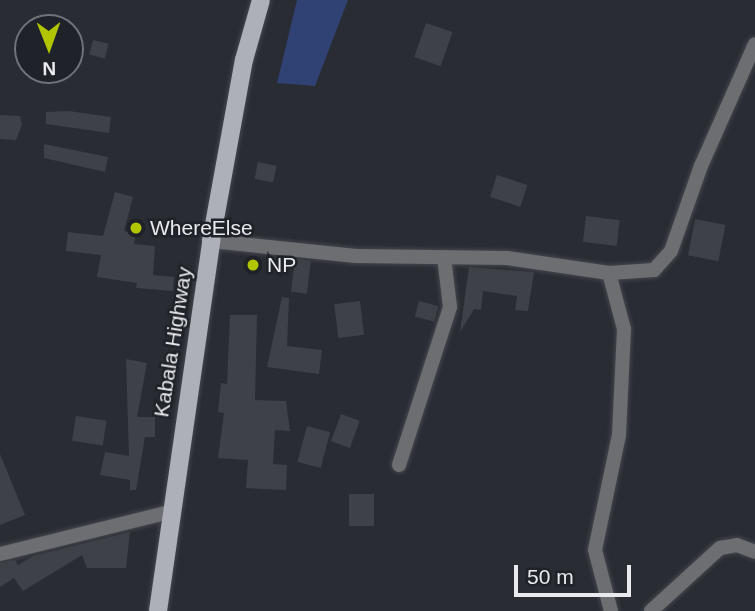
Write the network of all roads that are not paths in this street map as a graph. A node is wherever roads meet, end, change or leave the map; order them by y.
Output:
1 (261, 0) edge
2 (755, 44) edge
3 (211, 241) junction
4 (444, 257) junction
5 (609, 273) junction
6 (399, 465) dead end
7 (170, 512) junction
8 (755, 552) edge
9 (0, 554) edge
10 (158, 611) edge
11 (611, 611) edge
12 (651, 611) edge

1 - 3 main road, Kabala Highway
2 - 5 street
3 - 4 street
3 - 7 main road, Kabala Highway
4 - 5 street
4 - 6 street
5 - 11 street
7 - 9 street
7 - 10 main road, Kabala Highway
8 - 12 street

